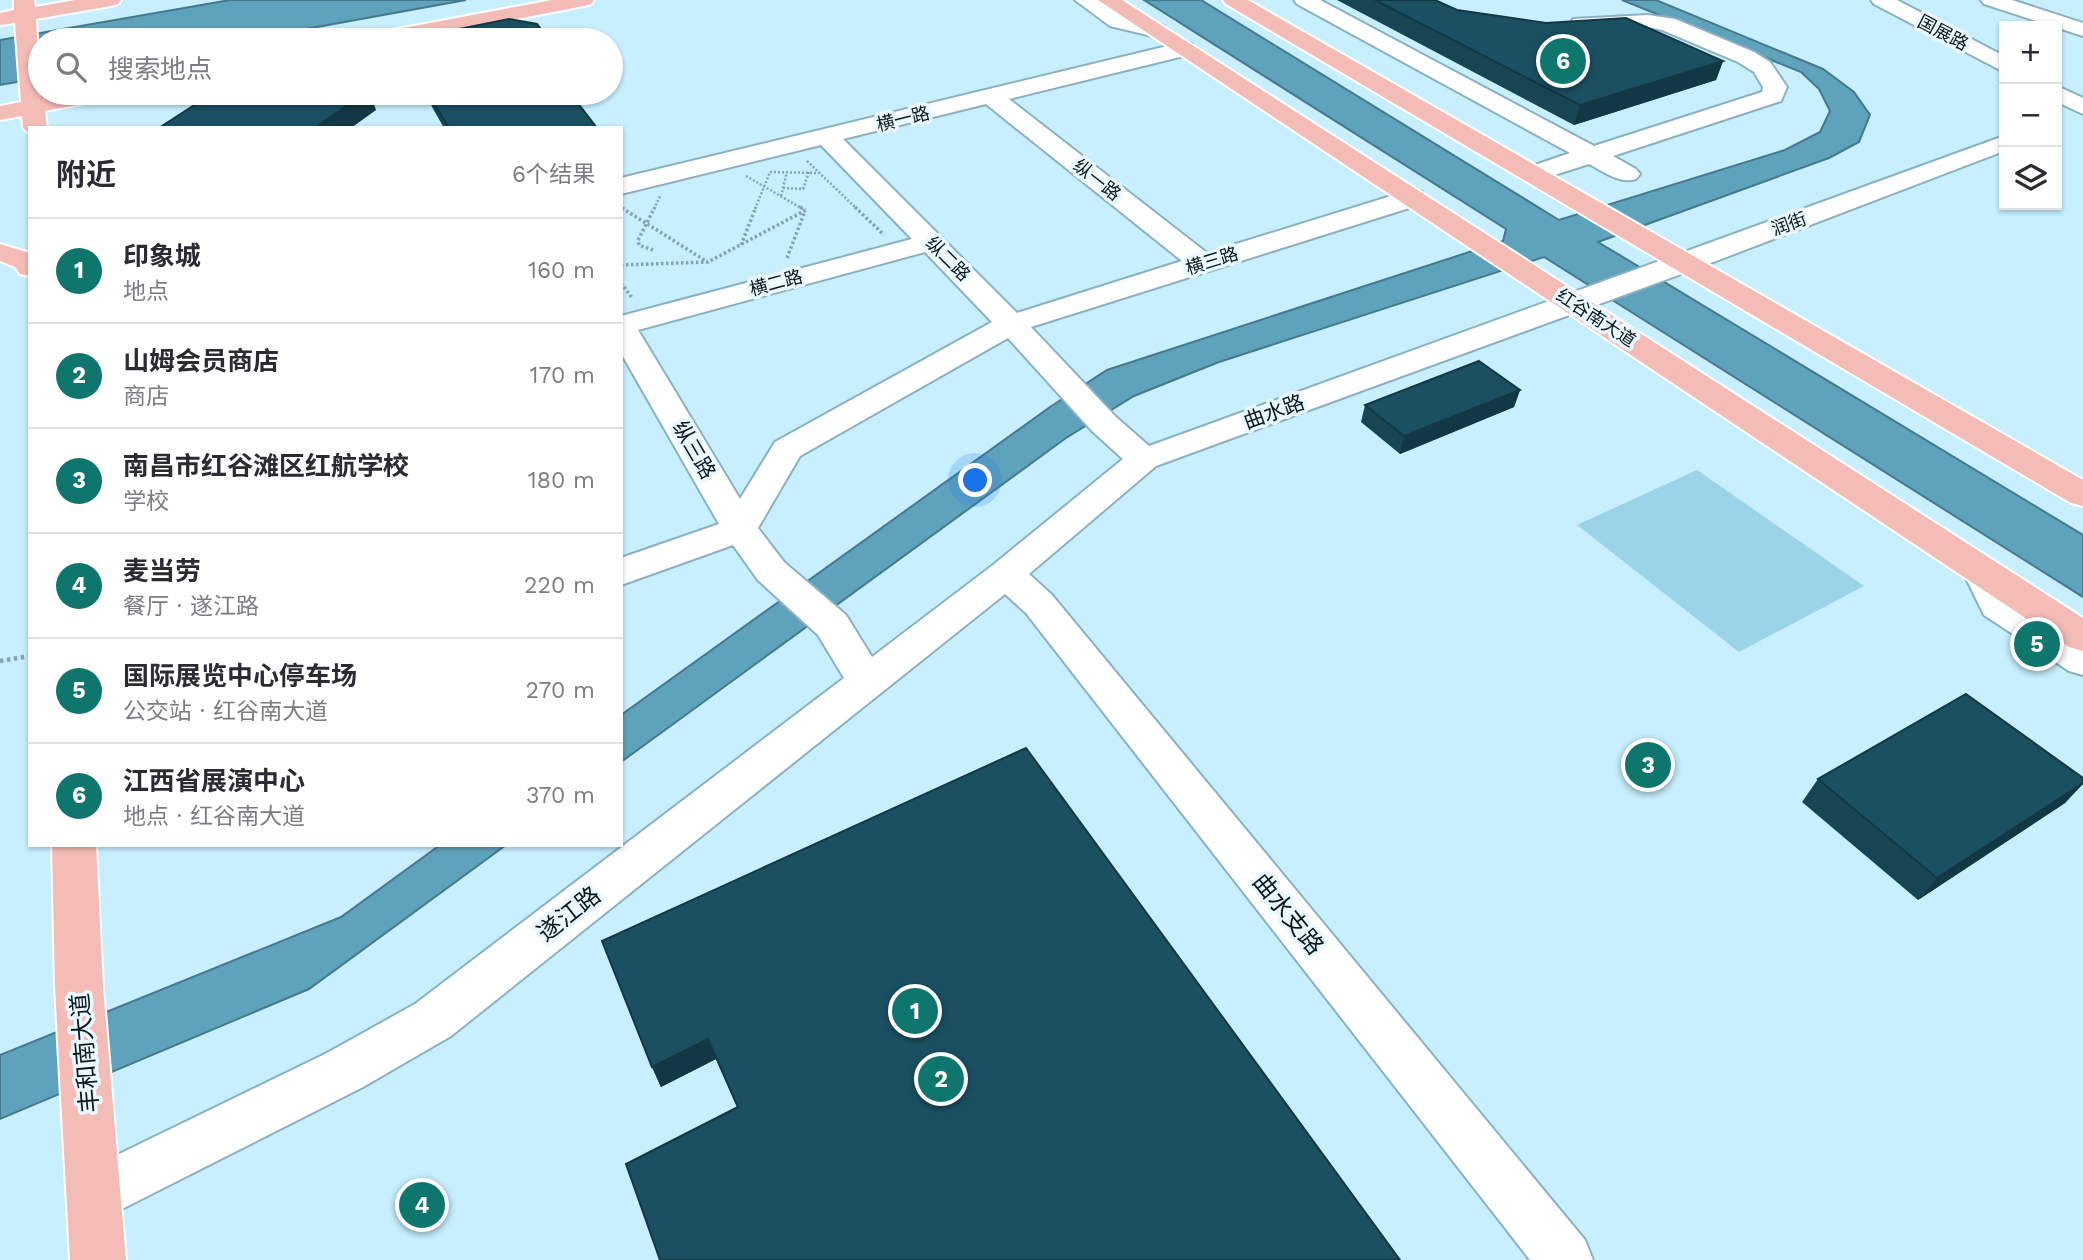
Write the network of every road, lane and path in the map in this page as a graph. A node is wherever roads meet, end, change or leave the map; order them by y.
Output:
1 (111, 0) edge
2 (583, 0) edge
3 (1085, 0) edge
4 (1108, 0) edge
5 (1233, 0) edge
6 (1304, 0) edge
7 (1881, 0) edge
8 (1991, 0) edge
9 (25, 12) edge
10 (0, 19) edge
11 (1555, 24) edge
12 (438, 28) edge
13 (2083, 30) edge
14 (1156, 32) junction
15 (28, 48) edge
16 (1184, 49) junction
17 (1999, 62) edge
18 (992, 97) junction
19 (2062, 98) edge
20 (80, 105) edge
21 (33, 107) edge
22 (0, 113) edge
23 (2077, 113) edge
24 (48, 126) edge
25 (827, 137) junction
26 (1999, 145) edge
27 (1591, 155) junction
28 (806, 159) dead end
29 (720, 163) junction
30 (788, 172) junction
31 (809, 172) junction
32 (820, 173) junction
33 (1532, 174) junction
34 (1627, 174) dead end
35 (623, 186) edge
36 (764, 186) junction
37 (664, 188) dead end
38 (783, 188) junction
39 (781, 196) junction
40 (1413, 198) junction
41 (623, 208) edge
42 (806, 210) junction
43 (647, 223) junction
44 (885, 242) dead end
45 (931, 242) junction
46 (741, 245) junction
47 (653, 250) dead end
48 (0, 252) edge
49 (708, 262) junction
50 (1684, 263) junction
51 (1203, 264) junction
52 (28, 265) edge
53 (623, 265) edge
54 (783, 270) dead end
55 (623, 286) edge
56 (644, 301) dead end
57 (1574, 302) junction
58 (623, 324) edge
59 (1011, 324) junction
60 (623, 328) edge
61 (1144, 459) junction
62 (2083, 495) edge
63 (740, 529) junction
64 (1980, 570) junction
65 (623, 571) edge
66 (1006, 574) junction
67 (2083, 637) edge
68 (28, 656) edge
69 (0, 661) edge
70 (2083, 661) edge
71 (866, 681) junction
72 (74, 847) edge
73 (96, 1194) junction
74 (98, 1260) edge
75 (1565, 1260) edge

1 - 9 main road
2 - 12 main road
3 - 14 street
4 - 14 main road, 红谷南大道
5 - 33 main road
6 - 27 street
7 - 17 street, 国展路
8 - 13 street
9 - 10 main road
9 - 15 main road
11 - 27 street
14 - 16 main road, 红谷南大道
16 - 18 street, 横一路
16 - 40 main road, 红谷南大道
18 - 25 street, 横一路
18 - 51 street, 纵一路
19 - 23 street
20 - 24 main road
21 - 22 main road
25 - 29 street, 横一路
25 - 45 street, 纵二路
26 - 50 street, 润街
27 - 33 street
27 - 34 street
28 - 32 path
29 - 35 street, 横一路
29 - 36 path
30 - 31 path
30 - 36 path
30 - 38 path
31 - 32 path
31 - 38 path
32 - 44 path
33 - 50 main road
36 - 39 path
36 - 46 path
37 - 43 path
38 - 39 path
39 - 42 path
40 - 51 street, 横三路
40 - 57 main road, 红谷南大道
41 - 43 path
42 - 46 path
42 - 54 path
43 - 47 path
43 - 49 path
45 - 58 street, 横二路
45 - 59 street, 纵二路
46 - 49 path
48 - 52 main road
49 - 53 path
50 - 57 street, 润街
50 - 62 main road
51 - 59 street, 横三路
55 - 56 path
57 - 61 street, 曲水路
57 - 64 main road, 红谷南大道
59 - 61 street, 纵二路
59 - 63 street, 横三路
60 - 63 street, 纵三路
61 - 66 street, 曲水路
63 - 65 street
63 - 71 street, 纵三路
64 - 67 main road, 红谷南大道
64 - 70 street
66 - 71 street, 遂江路
66 - 75 street, 曲水支路
68 - 69 path
71 - 73 street, 遂江路
72 - 73 main road, 丰和南大道
73 - 74 main road, 丰和南大道

